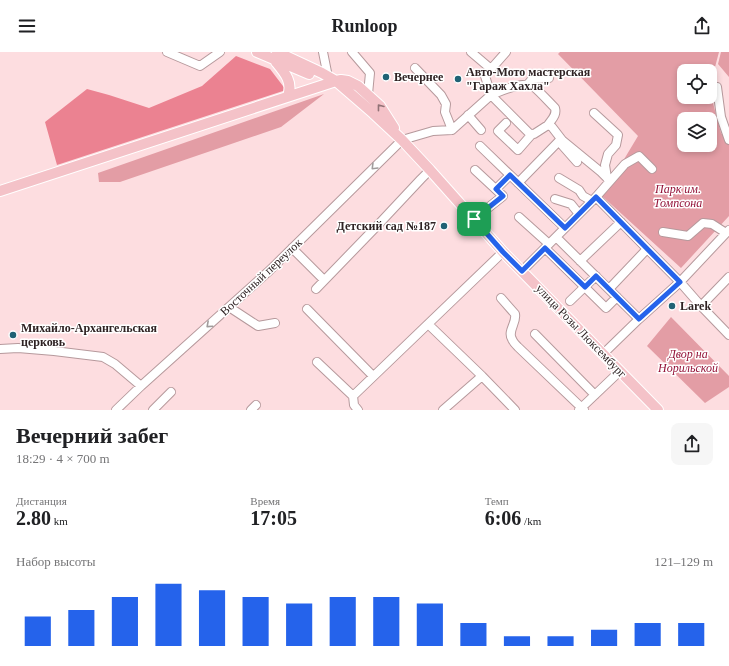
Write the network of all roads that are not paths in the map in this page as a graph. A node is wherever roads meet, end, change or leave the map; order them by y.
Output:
1 (167, 52) edge
2 (220, 52) edge
3 (257, 52) edge
4 (323, 52) edge
5 (352, 52) edge
6 (471, 52) edge
7 (506, 52) edge
8 (275, 56) edge
9 (415, 68) dead end
10 (491, 69) junction
11 (549, 78) dead end
12 (332, 79) junction
13 (528, 84) junction
14 (717, 87) dead end
15 (368, 94) junction
16 (491, 95) junction
17 (288, 96) junction
18 (594, 113) dead end
19 (468, 115) junction
20 (506, 123) dead end
21 (548, 125) junction
22 (452, 130) junction
23 (481, 130) dead end
24 (532, 134) junction
25 (402, 140) junction
26 (560, 140) junction
27 (729, 140) edge
28 (480, 146) dead end
29 (577, 162) dead end
30 (652, 169) dead end
31 (430, 170) junction
32 (475, 170) dead end
33 (510, 175) junction
34 (559, 178) dead end
35 (608, 180) junction
36 (518, 183) junction
37 (496, 189) junction
38 (0, 190) edge
39 (555, 199) dead end
40 (594, 199) junction
41 (579, 214) junction
42 (519, 217) dead end
43 (474, 219) junction
44 (621, 222) junction
45 (565, 228) junction
46 (727, 231) edge
47 (663, 232) dead end
48 (556, 237) junction
49 (547, 246) junction
50 (292, 248) junction
51 (647, 249) junction
52 (503, 252) junction
53 (580, 261) junction
54 (522, 271) junction
55 (596, 276) junction
56 (729, 277) edge
57 (324, 280) junction
58 (680, 282) junction
59 (585, 287) junction
60 (316, 289) dead end
61 (609, 289) junction
62 (617, 297) junction
63 (501, 298) dead end
64 (570, 301) dead end
65 (701, 306) junction
66 (229, 307) junction
67 (308, 309) dead end
68 (639, 319) junction
69 (275, 323) dead end
70 (428, 324) junction
71 (535, 334) dead end
72 (729, 335) edge
73 (0, 349) edge
74 (603, 354) junction
75 (317, 362) dead end
76 (620, 371) junction
77 (373, 376) junction
78 (482, 376) junction
79 (141, 386) junction
80 (171, 392) dead end
81 (595, 395) junction
82 (353, 396) junction
83 (582, 409) edge
84 (116, 410) edge
85 (153, 410) edge
86 (358, 410) edge
87 (443, 410) edge
88 (515, 410) edge
89 (658, 410) edge

1 - 2 street
3 - 8 main road, улица Розы Люксембург
4 - 12 street
5 - 15 street
6 - 10 street
7 - 10 street
8 - 12 main road, улица Розы Люксембург
8 - 17 main road
9 - 22 street
10 - 16 street
11 - 13 street
12 - 15 main road
12 - 17 main road
12 - 25 main road, улица Розы Люксембург
13 - 16 street
13 - 21 street
14 - 27 street
25 -> 15 main road
16 - 19 street
16 - 24 street
17 - 38 main road
18 - 35 street
19 - 22 street
19 - 23 street
20 - 24 street
21 - 24 street
21 - 26 street
22 - 25 street
25 - 31 main road, улица Розы Люксембург
25 -> 50 street, Восточный переулок
26 - 29 street
26 - 35 street
26 - 36 street
28 - 33 street
30 - 35 street
31 - 43 main road, улица Розы Люксембург
31 - 57 street
32 - 37 street
33 - 36 street
33 - 37 street
34 - 40 street
35 - 40 street
36 - 45 street
37 - 43 street
39 - 41 street
40 - 41 street
40 - 44 street
41 - 45 street
42 - 49 street
43 - 52 main road, улица Розы Люксембург
44 - 51 street
44 - 53 street
45 - 48 street
46 - 47 street
46 - 58 street
48 - 49 street
48 - 53 street
49 - 54 street
49 - 59 street
50 - 57 street
50 - 66 street, Восточный переулок
51 - 58 street
51 - 61 street
52 - 54 main road, улица Розы Люксембург
52 - 70 street
53 - 55 street
54 - 74 main road, улица Розы Люксембург
55 - 59 street
55 - 61 street
56 - 65 street
57 - 60 street
58 - 65 street
58 - 68 street
59 - 62 street
59 - 64 street
61 - 62 street
62 - 68 street
63 - 83 street
65 - 72 street
66 - 69 street
66 -> 79 street, Восточный переулок
67 - 77 street
68 - 74 street
70 - 77 street
70 - 78 street
71 - 81 street
73 - 79 street
74 - 76 main road, улица Розы Люксембург
75 - 82 street
76 - 81 street
76 - 89 main road, улица Розы Люксембург
77 - 82 street
78 - 87 street
78 - 88 street
79 - 84 street, Восточный переулок
80 - 85 street
81 - 83 street
82 - 86 street

